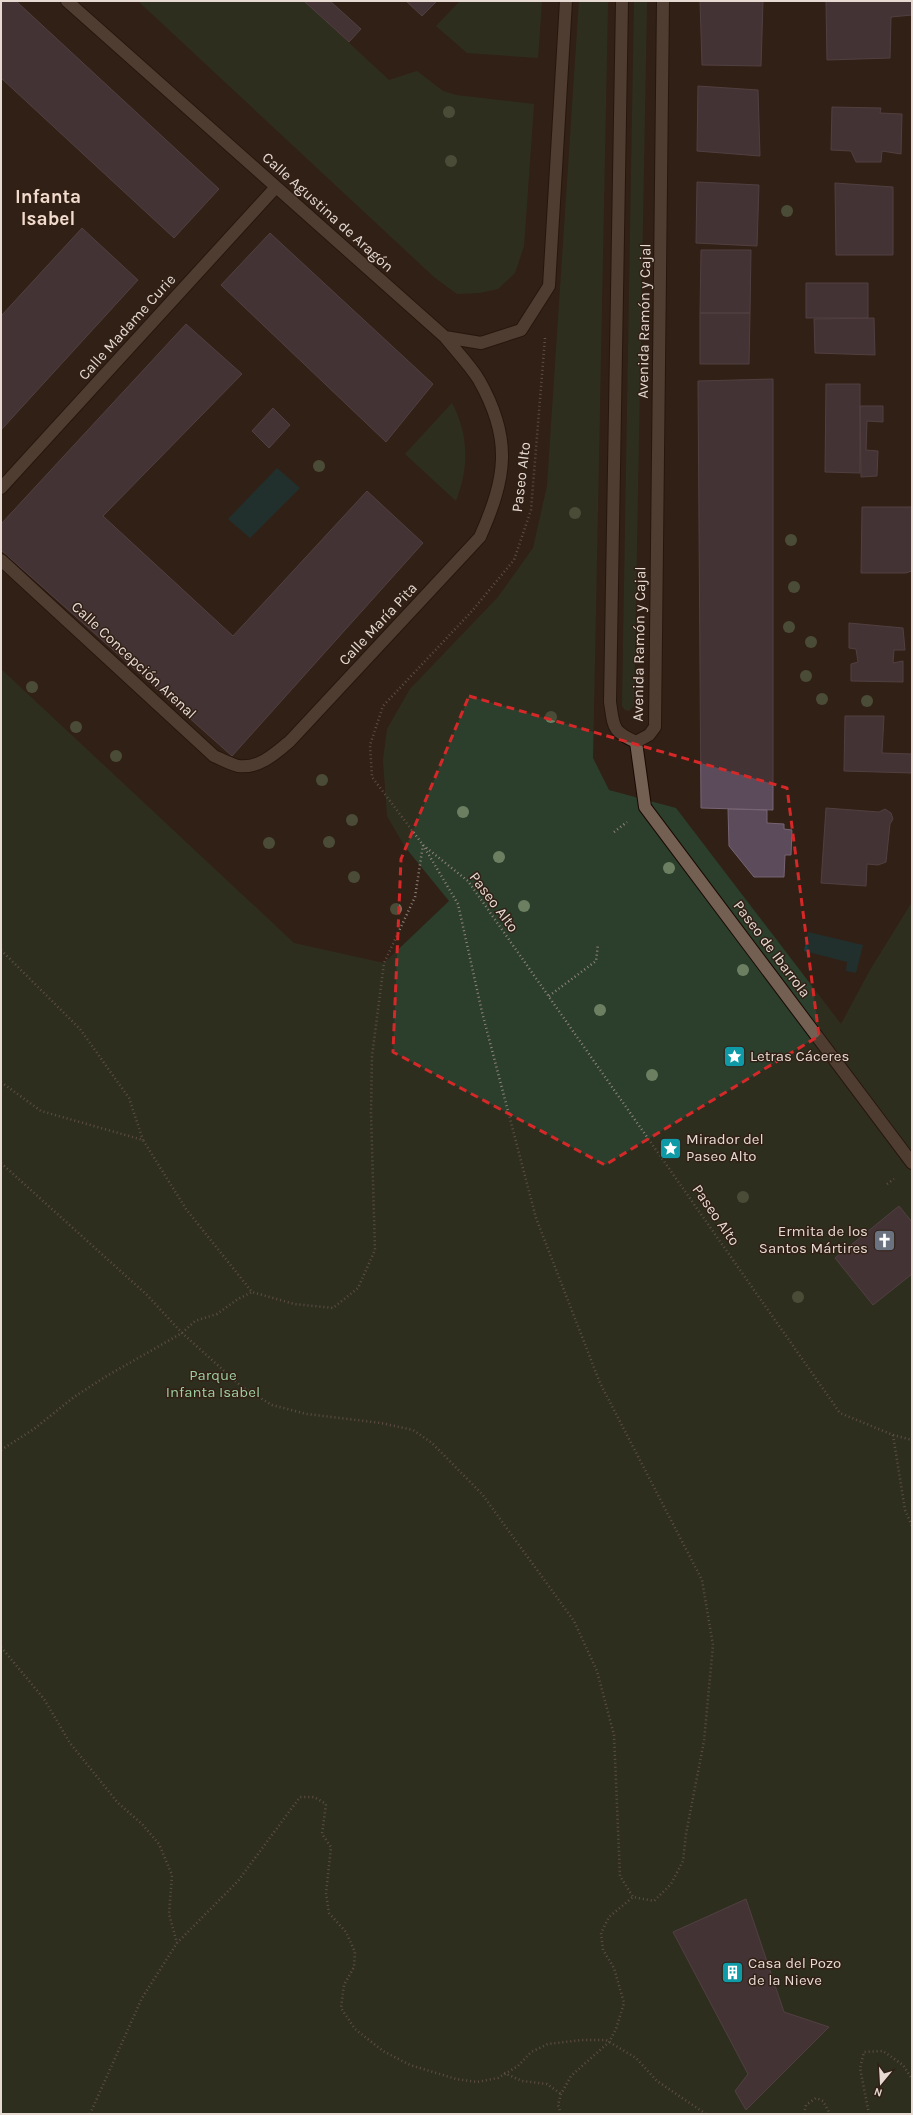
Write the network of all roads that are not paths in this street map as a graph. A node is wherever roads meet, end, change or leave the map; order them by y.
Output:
1 (67, 1) edge
2 (566, 1) edge
3 (622, 1) edge
4 (663, 1) edge
5 (276, 187) junction
6 (445, 337) junction
7 (499, 485) joint
8 (1, 488) edge
9 (1, 560) edge
10 (636, 742) junction
11 (255, 765) joint
12 (912, 1164) edge

1 - 5 street, Calle Agustina de Aragón
2 - 6 street
3 - 10 street, Avenida Ramón y Cajal
4 - 10 street, Avenida Ramón y Cajal
5 - 6 street, Calle Agustina de Aragón
5 - 8 street, Calle Madame Curie
6 - 7 street, Calle Agustina de Aragón
7 - 11 street, Calle María Pita
9 - 11 street, Calle Concepción Arenal
10 - 12 street, Paseo de Ibarrola

